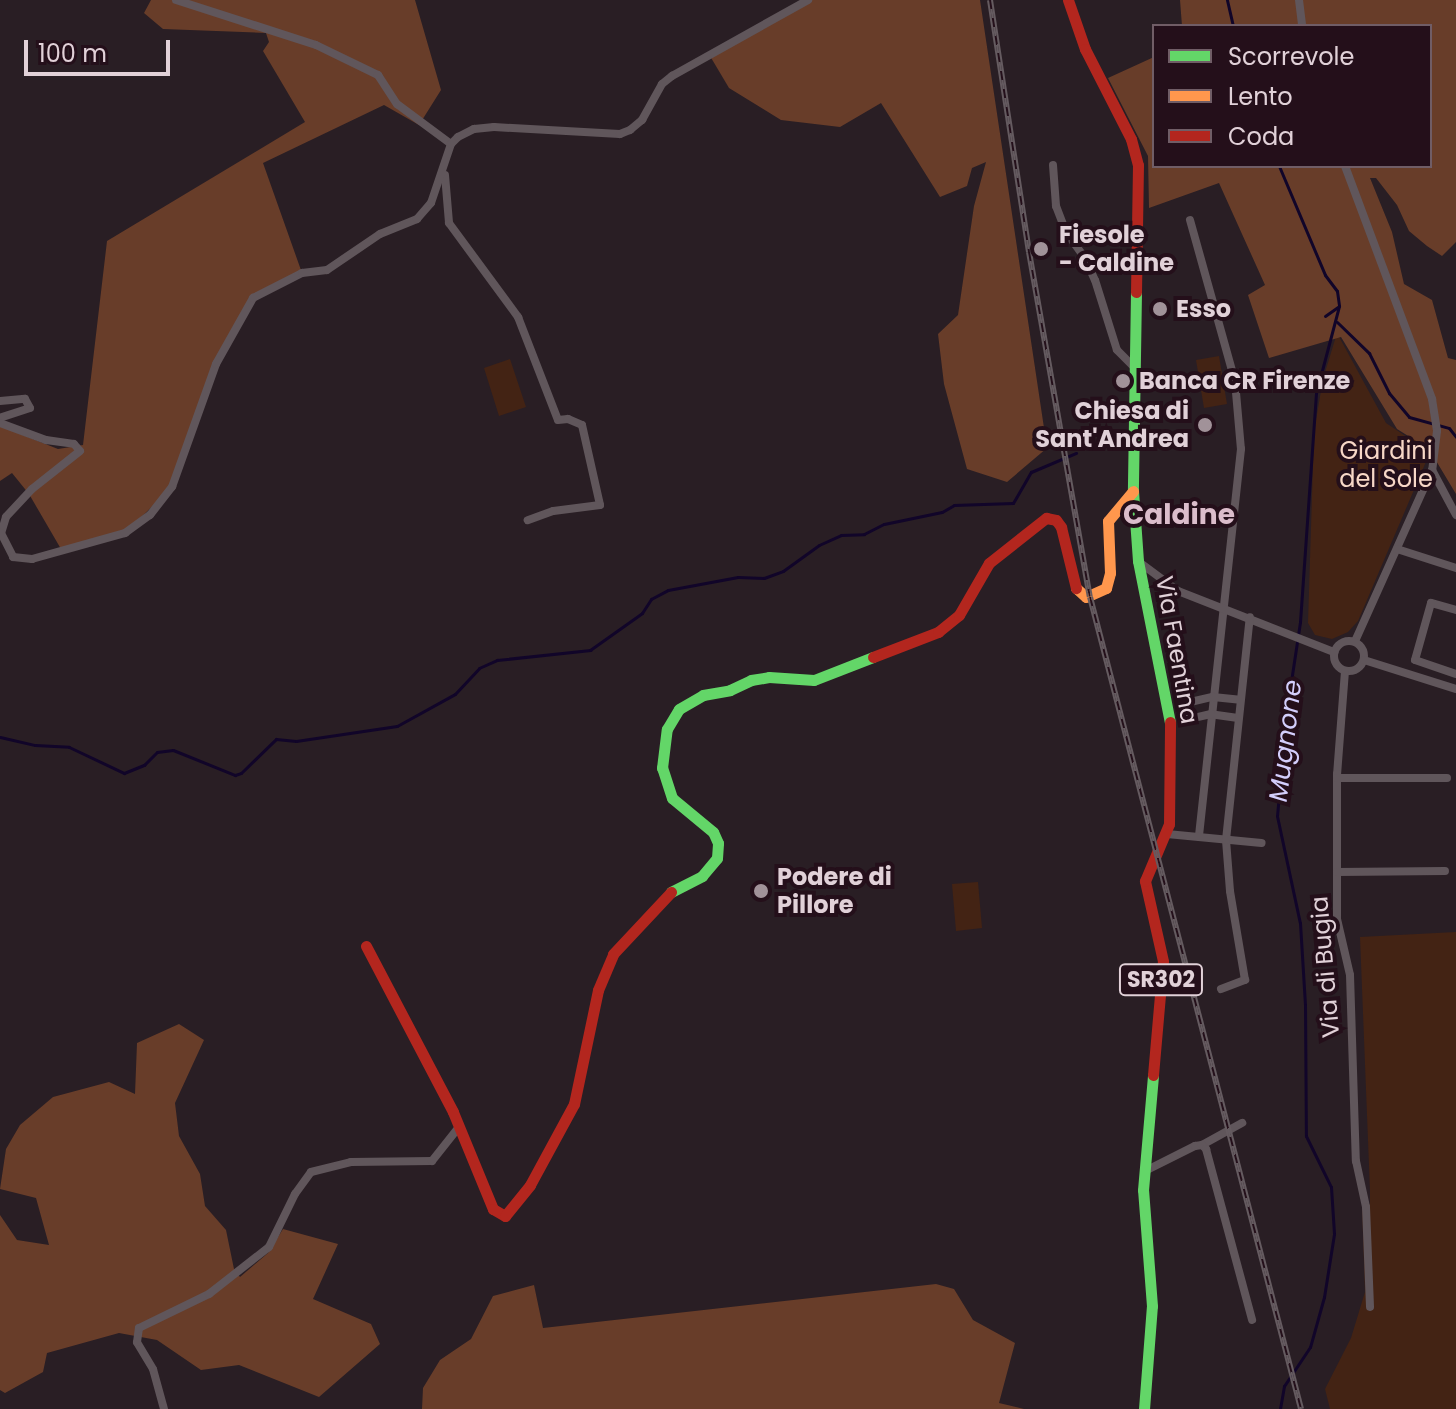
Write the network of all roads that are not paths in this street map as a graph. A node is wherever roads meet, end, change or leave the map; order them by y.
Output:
1 (176, 0) edge
2 (808, 0) edge
3 (1068, 0) edge
4 (1299, 0) edge
5 (1302, 24) edge
6 (451, 144) junction
7 (1053, 165) dead end
8 (1346, 168) edge
9 (445, 170) junction
10 (1190, 220) dead end
11 (1134, 367) junction
12 (0, 401) edge
13 (0, 420) edge
14 (1432, 470) junction
15 (1133, 491) junction
16 (1456, 515) edge
17 (528, 520) dead end
18 (1397, 549) junction
19 (1138, 561) junction
20 (1456, 568) edge
21 (1221, 608) junction
22 (1456, 610) edge
23 (1250, 617) junction
24 (1355, 641) junction
25 (1334, 652) junction
26 (1364, 660) junction
27 (1345, 671) junction
28 (1456, 674) edge
29 (1456, 689) edge
30 (1213, 697) junction
31 (1240, 700) junction
32 (1211, 714) junction
33 (1238, 718) junction
34 (1337, 778) junction
35 (1447, 778) dead end
36 (1167, 834) junction
37 (1199, 837) junction
38 (1226, 840) junction
39 (1262, 843) dead end
40 (1445, 871) dead end
41 (1337, 872) junction
42 (366, 946) dead end
43 (1221, 989) dead end
44 (1242, 1123) dead end
45 (459, 1127) junction
46 (1202, 1145) junction
47 (1145, 1171) junction
48 (1370, 1307) dead end
49 (1252, 1320) dead end
50 (164, 1409) edge
51 (1144, 1409) edge

1 - 6 street
2 - 6 street
3 - 11 street, Via Faentina / SR302
4 - 5 street
6 - 9 street
7 - 11 street
8 - 14 street
9 - 13 street
9 - 17 street
10 - 21 street
11 - 15 street, Via Faentina / SR302
12 - 13 street
14 - 16 street
14 - 18 street
15 - 19 street, Via Faentina / SR302
15 - 45 street
18 - 20 street
18 - 24 street
19 - 21 street
19 - 36 street, Via Faentina / SR302
21 - 23 street
21 - 30 street
22 - 28 street
23 - 25 street
23 - 31 street
24 - 25 street
24 - 26 street
25 - 27 street
26 - 27 street
26 - 29 street
27 - 34 street, Via di Bugia
30 - 31 street
30 - 32 street
30 - 32 street
31 - 33 street
32 - 33 street
32 - 37 street
33 - 38 street
34 - 35 street
34 - 41 street, Via di Bugia
36 - 37 street
36 - 47 street, Via Faentina / SR302
37 - 38 street
38 - 39 street
38 - 43 street
40 - 41 street
41 - 48 street, Via di Bugia
42 - 45 street
44 - 46 street
45 - 50 street
46 - 47 street
46 - 49 street
47 - 51 street, Via Faentina / SR302

